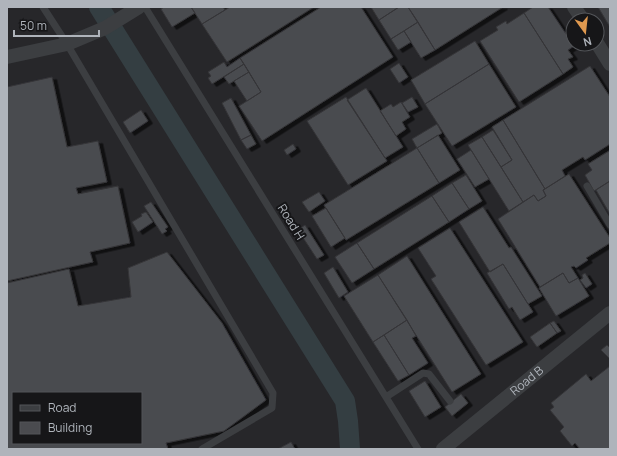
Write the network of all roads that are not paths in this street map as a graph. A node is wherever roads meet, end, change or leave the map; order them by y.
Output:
1 (43, 7) edge
2 (139, 7) edge
3 (145, 7) edge
4 (67, 44) junction
5 (603, 52) edge
6 (7, 57) edge
7 (610, 64) edge
8 (587, 186) dead end
9 (610, 225) edge
10 (610, 313) edge
11 (386, 397) junction
12 (450, 401) dead end
13 (202, 449) edge
14 (418, 449) edge
15 (443, 449) edge

1 - 4 lane
2 - 4 street
3 - 11 lane, Road H
4 - 6 street
4 - 13 lane
5 - 7 street
8 - 9 lane
10 - 15 street, Road B
11 - 12 lane
11 - 14 lane, Road H

